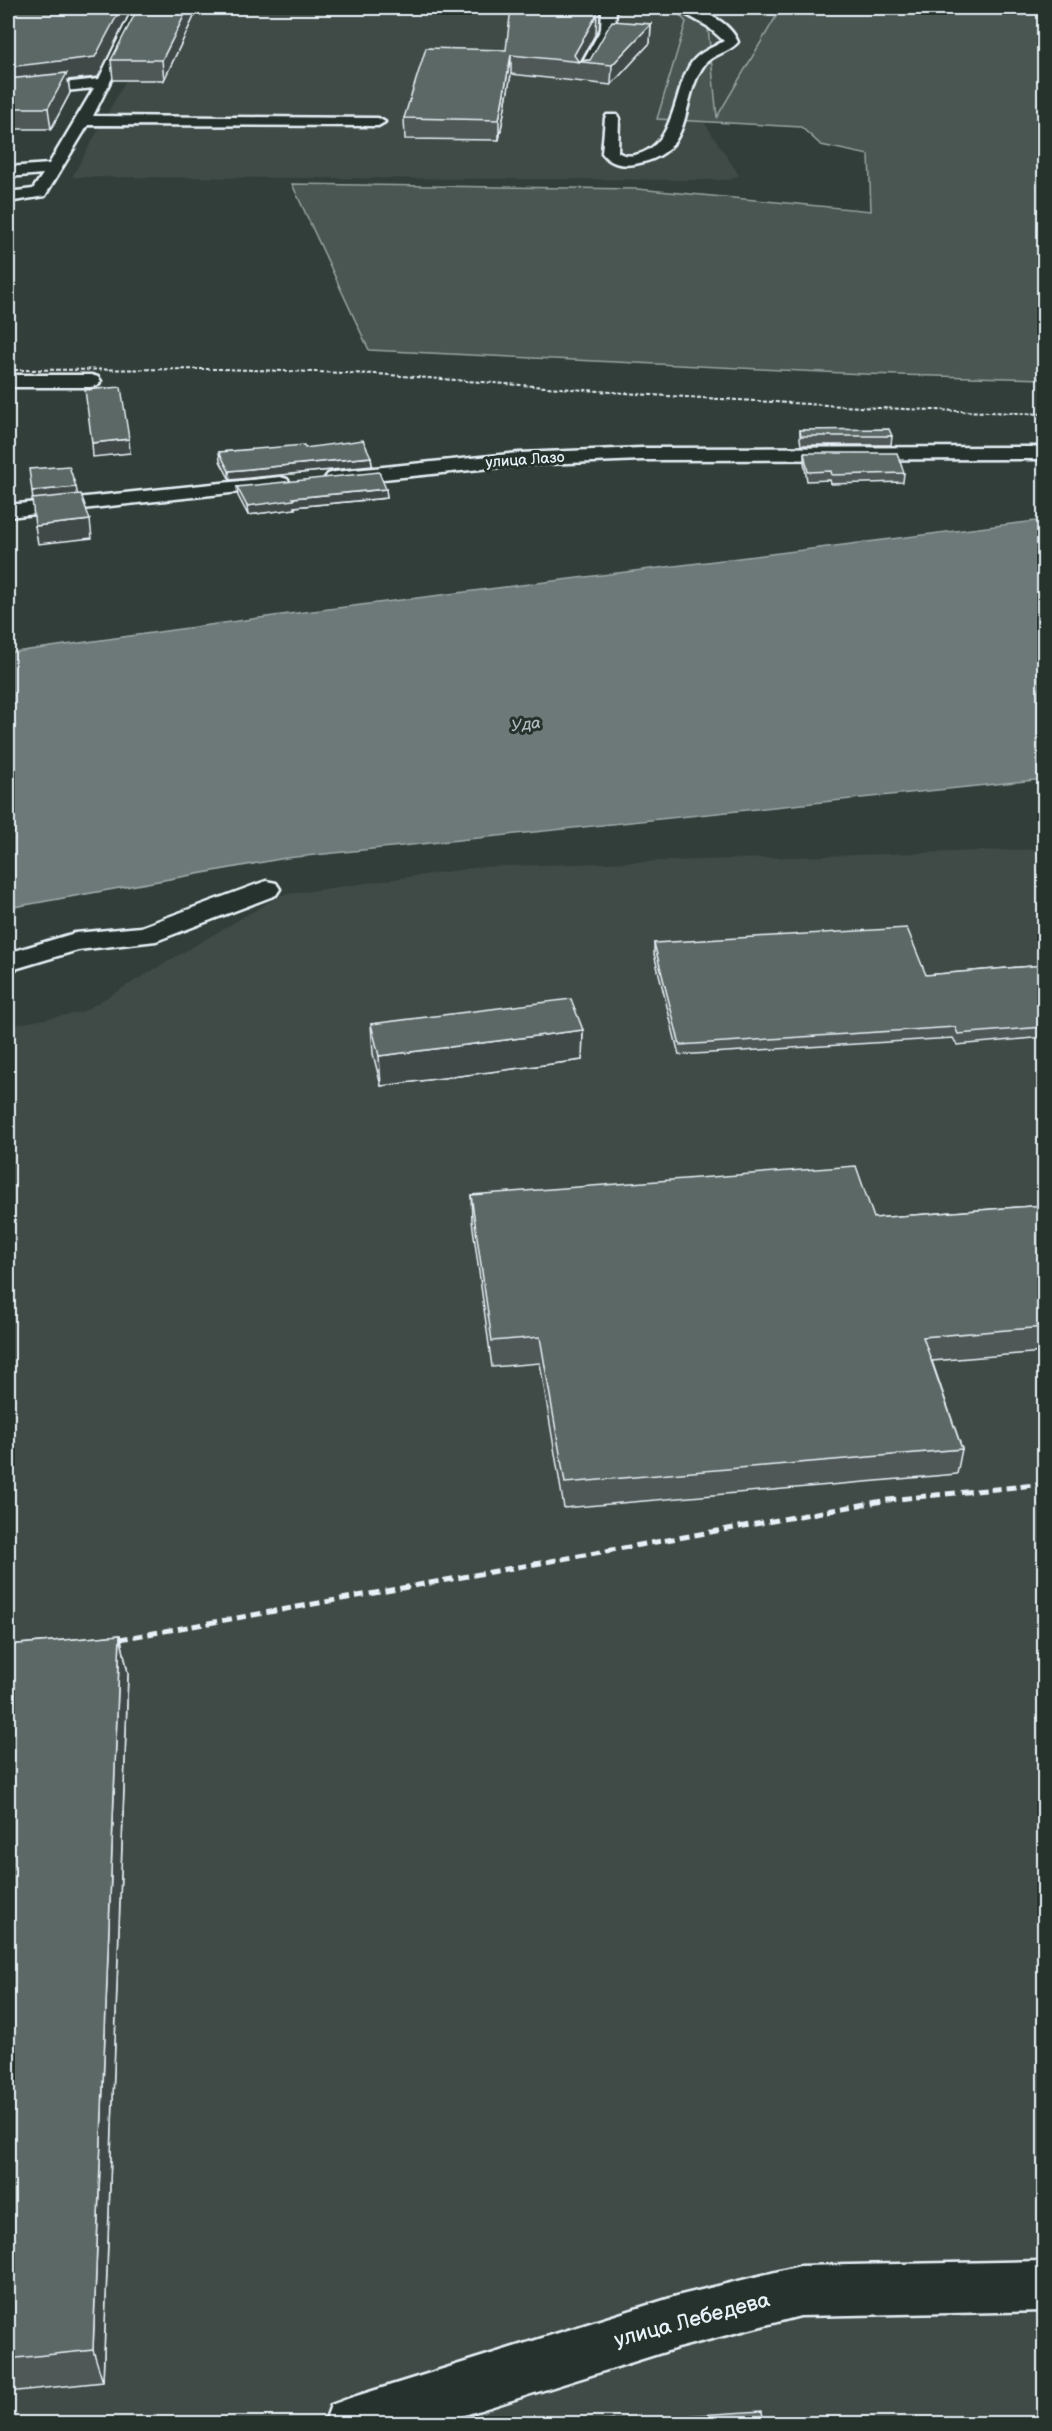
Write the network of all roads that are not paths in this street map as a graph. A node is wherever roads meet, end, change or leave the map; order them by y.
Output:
1 (140, 8) edge
2 (609, 8) edge
3 (685, 8) edge
4 (583, 75) edge
5 (103, 83) junction
6 (8, 93) edge
7 (612, 118) dead end
8 (83, 120) junction
9 (378, 122) dead end
10 (54, 168) junction
11 (8, 172) edge
12 (8, 197) edge
13 (8, 381) edge
14 (91, 381) dead end
15 (1044, 453) edge
16 (8, 511) edge
17 (266, 889) dead end
18 (8, 962) edge
19 (1044, 2286) edge
20 (350, 2424) edge

1 - 5 street
2 - 4 street
3 - 7 street
5 - 6 street
5 - 8 street
8 - 9 street
8 - 10 street
10 - 11 street
10 - 12 street
13 - 14 street
15 - 16 street, улица Лазо
17 - 18 street
19 - 20 street, улица Лебедева

